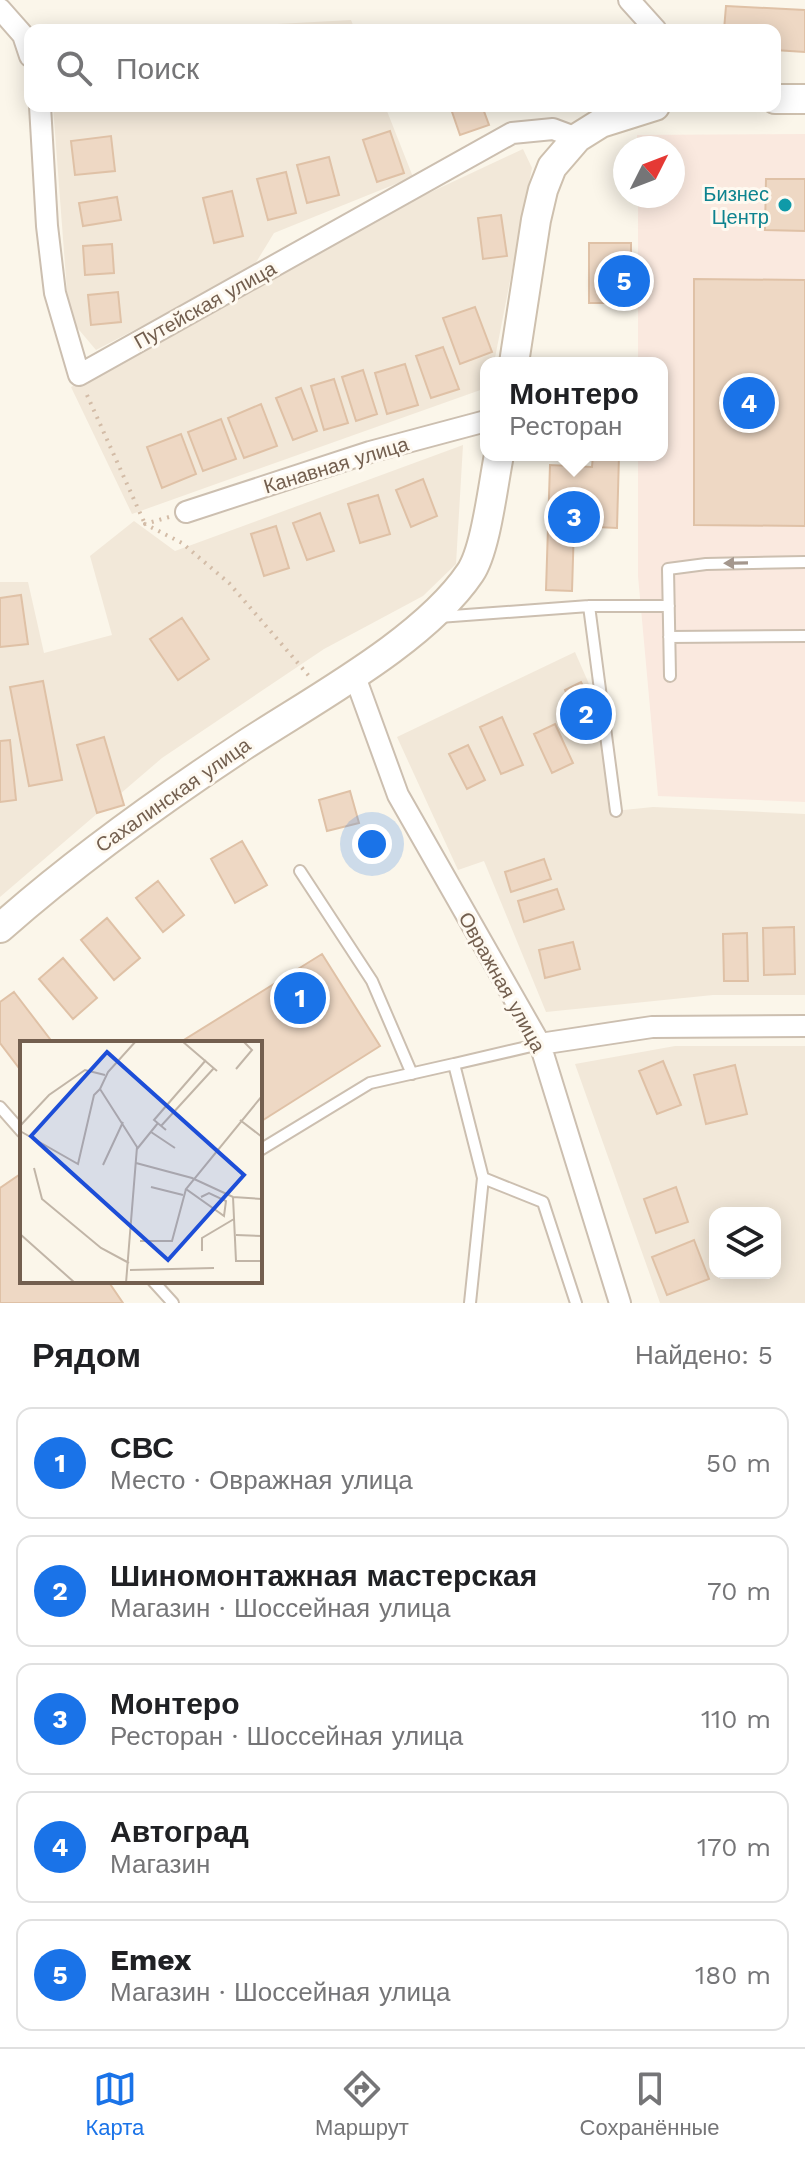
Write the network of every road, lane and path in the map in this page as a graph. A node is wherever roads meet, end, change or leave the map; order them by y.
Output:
1 (629, 0) edge
2 (0, 9) edge
3 (651, 24) edge
4 (24, 38) edge
5 (781, 99) edge
6 (805, 99) edge
7 (40, 112) edge
8 (636, 112) edge
9 (577, 138) junction
10 (515, 357) edge
11 (79, 375) junction
12 (480, 423) edge
13 (498, 461) edge
14 (186, 512) joint
15 (145, 524) junction
16 (805, 562) edge
17 (589, 606) junction
18 (669, 606) junction
19 (430, 617) junction
20 (805, 636) edge
21 (669, 637) junction
22 (354, 674) junction
23 (670, 676) dead end
24 (323, 693) junction
25 (616, 811) dead end
26 (300, 871) dead end
27 (0, 928) edge
28 (805, 1026) edge
29 (540, 1044) junction
30 (454, 1064) junction
31 (412, 1074) junction
32 (0, 1107) edge
33 (20, 1130) edge
34 (262, 1149) edge
35 (483, 1178) junction
36 (155, 1283) edge
37 (173, 1303) edge
38 (470, 1303) edge
39 (576, 1303) edge
40 (620, 1303) edge

1 - 3 street
2 - 4 street
5 - 6 street
7 - 11 street
8 - 9 street
9 - 10 street
9 - 11 street, Путейская улица
11 - 15 path
12 - 14 street, Канавная улица
13 - 19 street, Сахалинская улица
14 - 15 path
15 - 24 path
16 -> 18 lane
17 - 18 lane
17 - 19 lane
17 - 25 lane
18 - 21 lane
19 - 22 street, Сахалинская улица
20 - 21 lane
21 - 23 lane
22 - 24 street, Сахалинская улица
22 - 29 street, Овражная улица
24 - 27 street, Сахалинская улица
26 - 31 lane
28 - 29 street
29 - 30 lane
29 - 40 street, Овражная улица
30 - 31 lane
30 - 35 lane
31 - 34 lane
32 - 33 lane
35 - 38 lane
35 - 39 lane
36 - 37 lane

